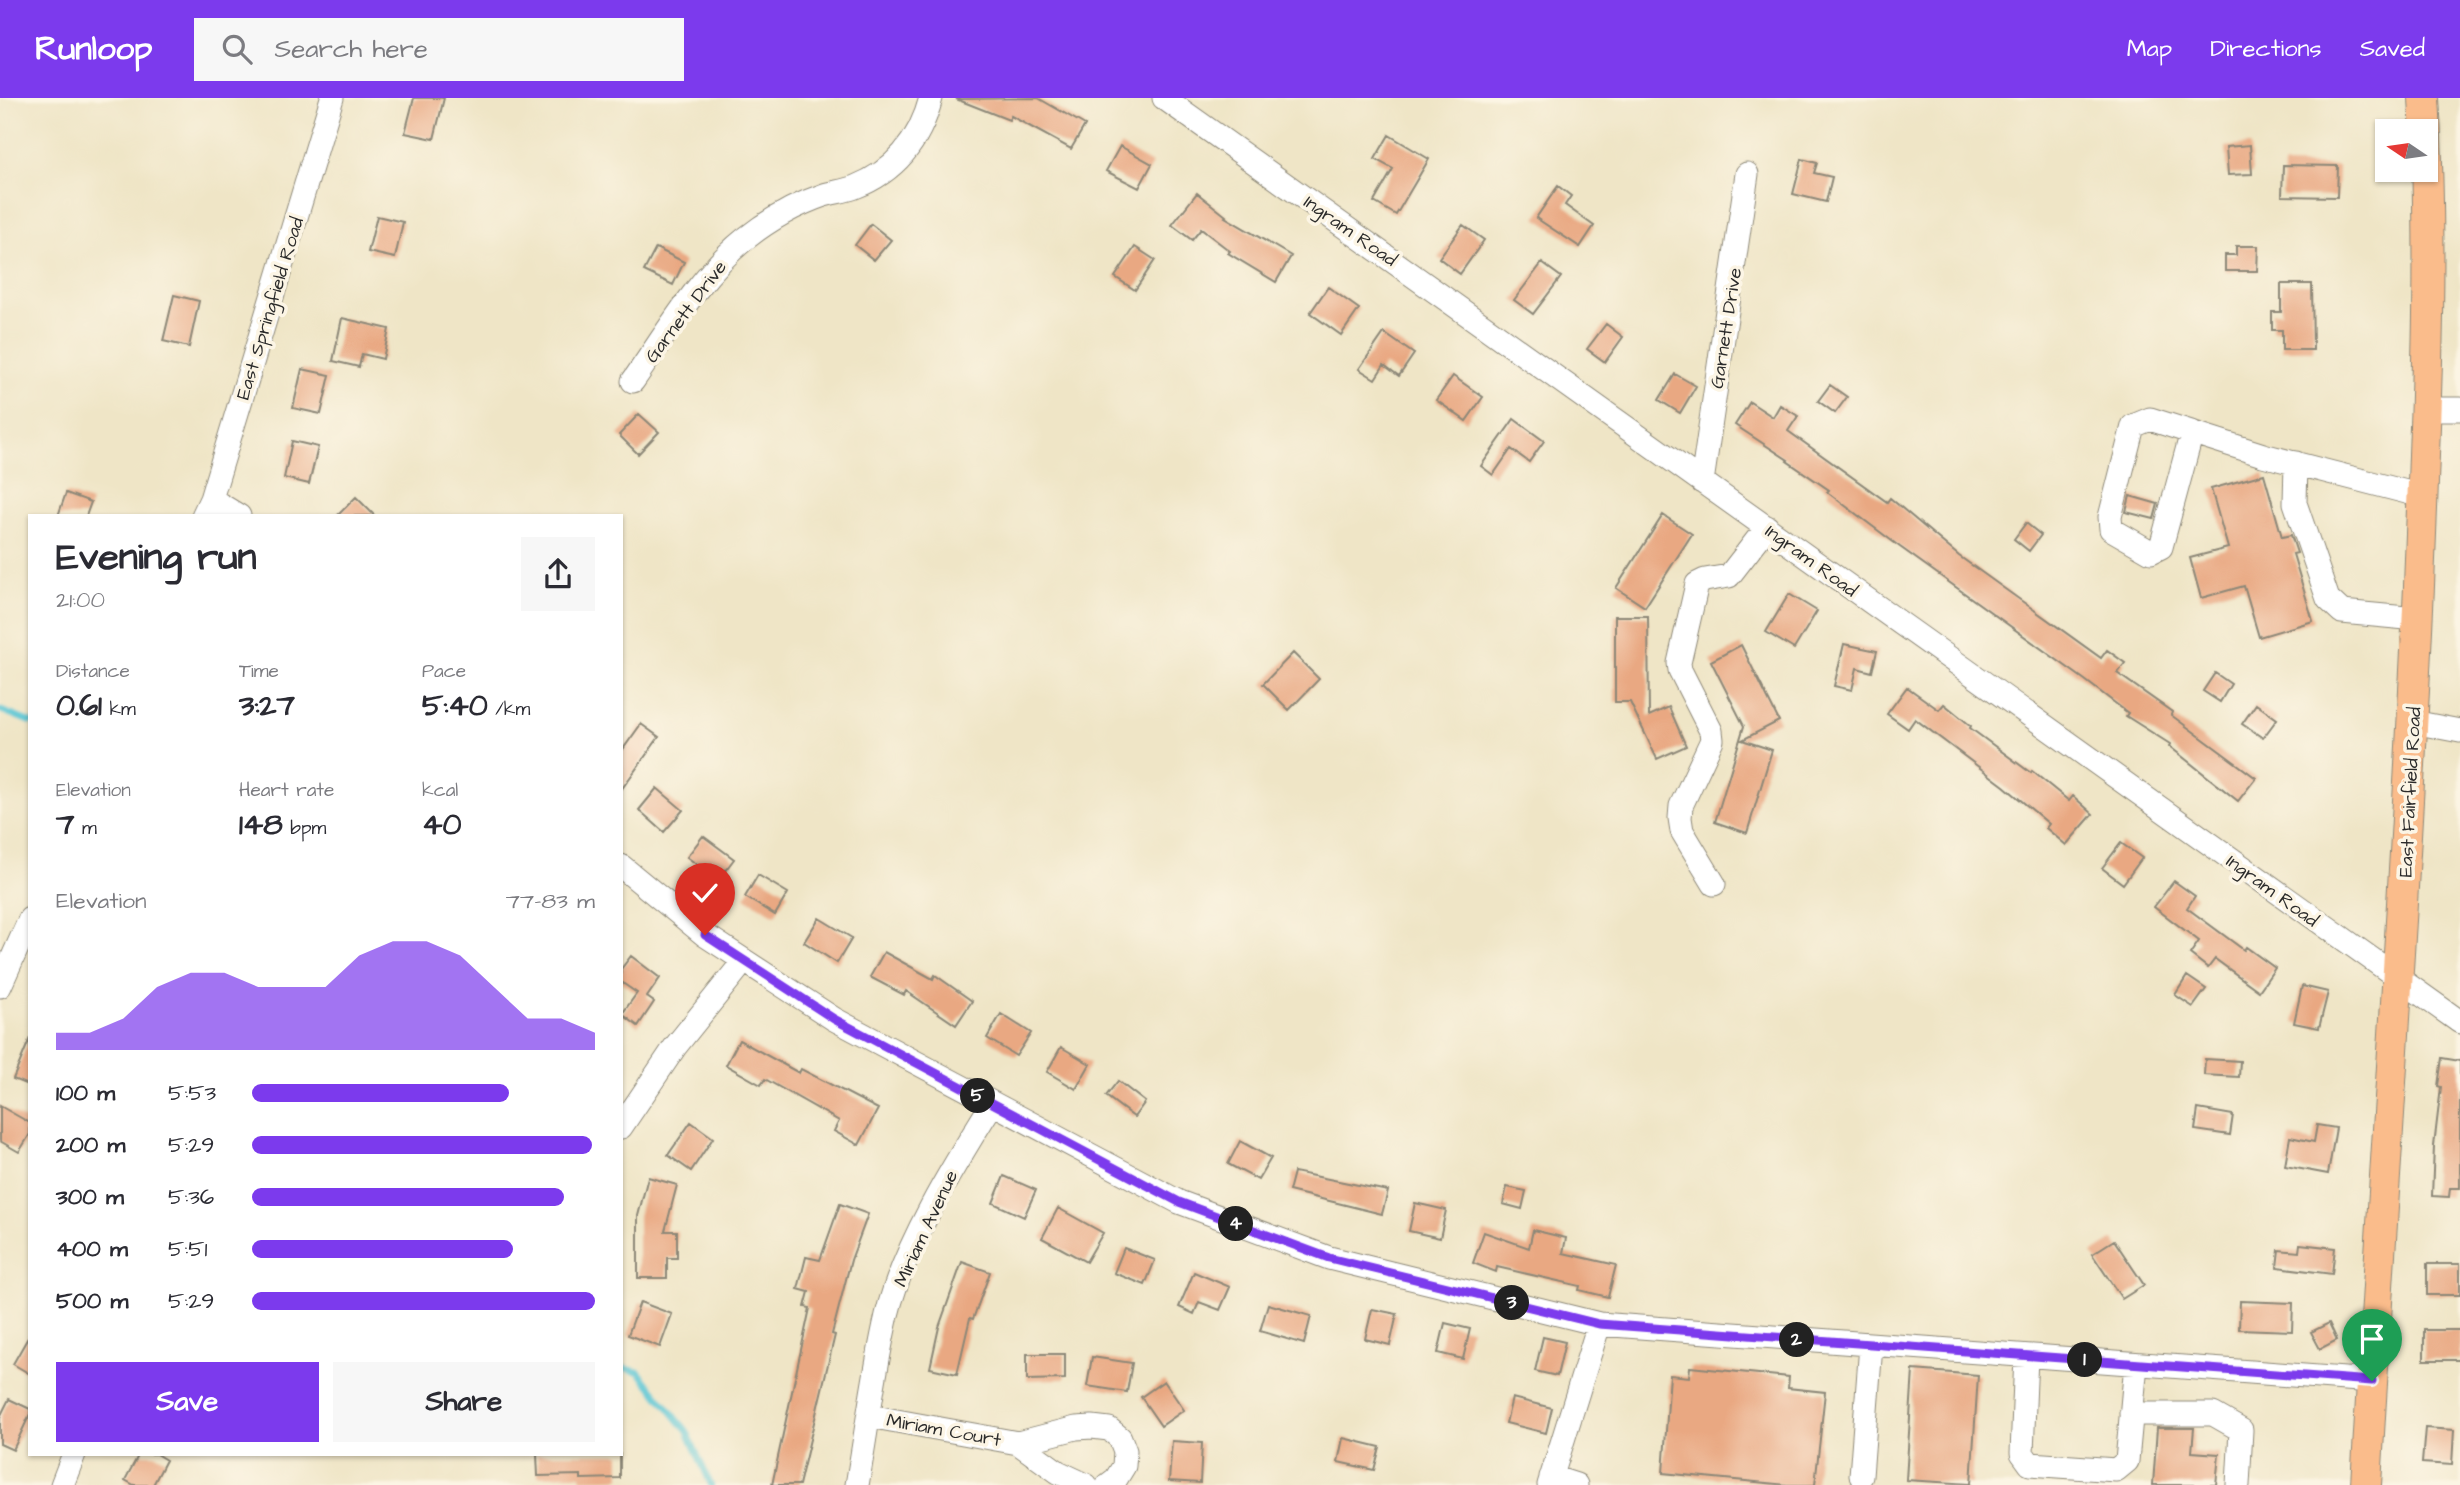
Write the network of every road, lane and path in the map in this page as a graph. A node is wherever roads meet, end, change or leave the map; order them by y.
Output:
1 (332, 98) edge
2 (931, 98) edge
3 (1164, 98) edge
4 (2424, 98) edge
5 (1747, 174) dead end
6 (633, 381) dead end
7 (2426, 409) junction
8 (2460, 409) edge
9 (2192, 432) junction
10 (2296, 463) junction
11 (1702, 482) junction
12 (2422, 496) junction
13 (207, 508) edge
14 (231, 514) edge
15 (1767, 527) junction
16 (2417, 619) junction
17 (2413, 722) junction
18 (2460, 731) edge
19 (623, 868) edge
20 (1714, 884) dead end
21 (28, 923) edge
22 (744, 961) junction
23 (2398, 979) junction
24 (0, 986) edge
25 (2460, 1022) edge
26 (992, 1104) junction
27 (623, 1124) edge
28 (1599, 1324) junction
29 (1871, 1345) junction
30 (2026, 1356) junction
31 (2136, 1364) junction
32 (2372, 1381) junction
33 (2131, 1414) junction
34 (869, 1416) junction
35 (1018, 1443) junction
36 (73, 1456) edge
37 (1861, 1476) dead end
38 (1550, 1481) edge
39 (62, 1485) edge
40 (857, 1485) edge
41 (1086, 1485) edge
42 (1108, 1485) edge
43 (1576, 1485) edge
44 (2238, 1485) edge
45 (2367, 1485) edge

1 - 13 street, East Springfield Road
2 - 6 street, Garnett Drive
3 - 11 street, Ingram Road
4 - 7 main road, East Fairfield Road
5 - 11 street, Garnett Drive
7 - 8 street
7 - 12 main road, East Fairfield Road
9 - 9 street
9 - 10 street
10 - 12 street
10 - 16 street
11 - 15 street, Ingram Road
12 - 16 main road, East Fairfield Road
13 - 14 street
15 - 20 street
15 - 23 street, Ingram Road
16 - 17 main road, East Fairfield Road
17 - 18 street
17 - 23 main road, East Fairfield Road
19 - 22 street
21 - 24 street
22 - 26 street
22 - 27 street
23 - 25 street, Ingram Road
23 - 32 main road, East Fairfield Road
26 - 28 street
26 - 34 street, Miriam Avenue
28 - 29 street
28 - 38 street
29 - 30 street
29 - 37 street
30 - 31 street
30 - 33 street
31 - 32 street
31 - 33 street
32 - 45 main road, East Fairfield Road
33 - 44 street
34 - 35 street, Miriam Court
34 - 40 street, Miriam Avenue
35 - 41 street, Miriam Court
35 - 42 street, Miriam Court
36 - 39 street
38 - 43 street

